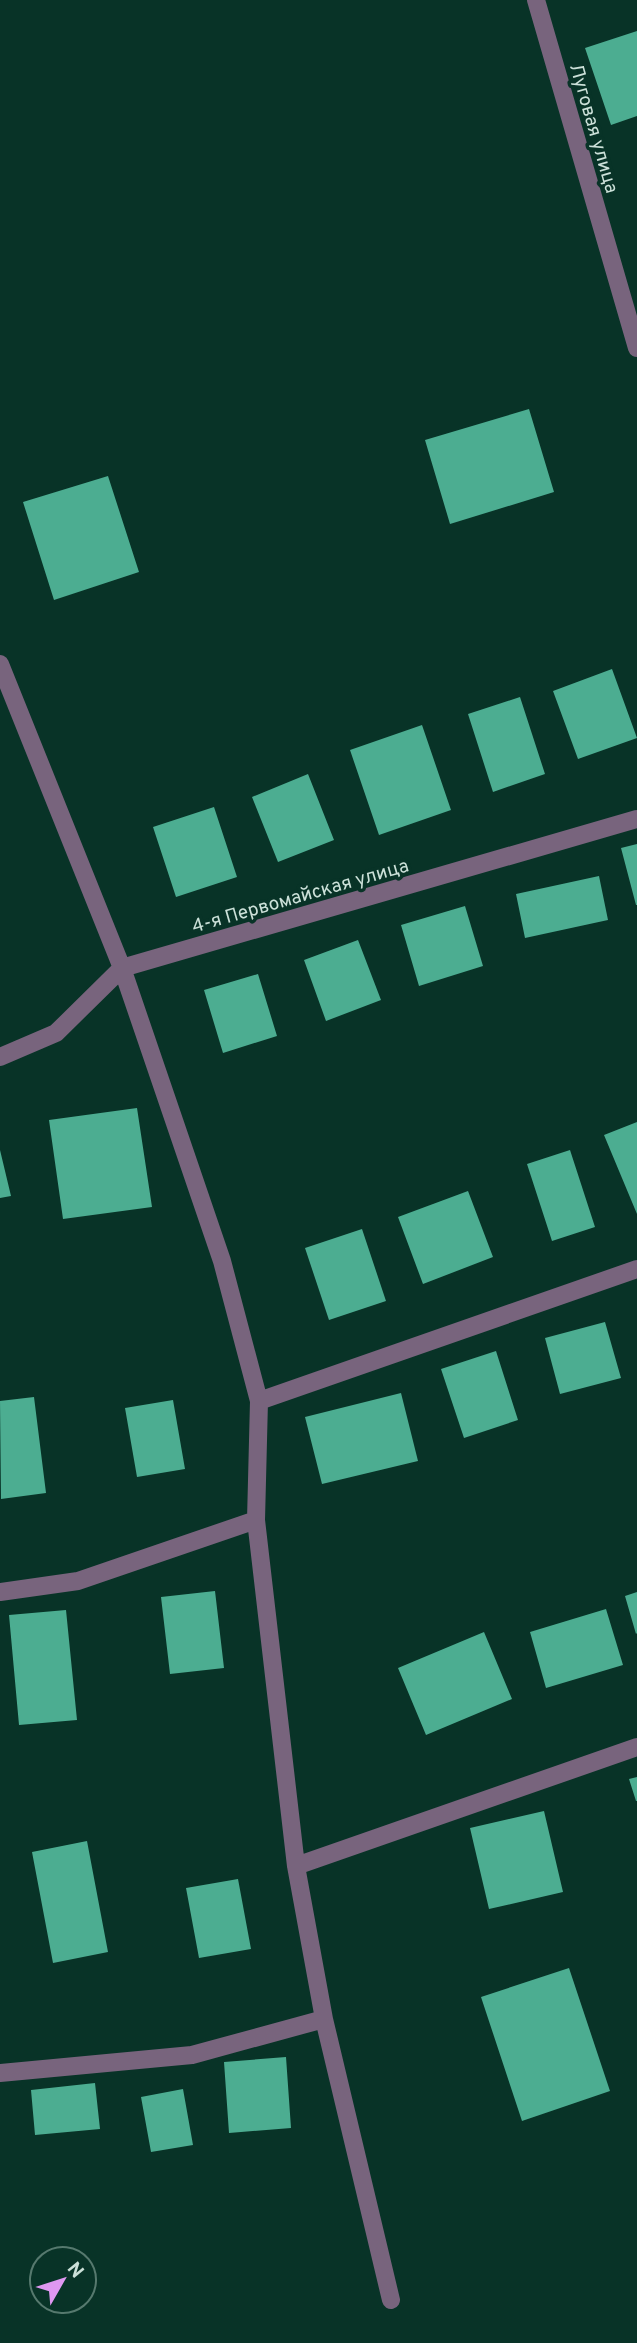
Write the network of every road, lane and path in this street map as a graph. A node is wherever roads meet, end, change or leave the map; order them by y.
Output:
1 (536, 0) edge
2 (637, 348) edge
3 (0, 664) edge
4 (637, 819) edge
5 (122, 968) junction
6 (0, 1057) edge
7 (637, 1269) edge
8 (259, 1401) junction
9 (256, 1520) junction
10 (0, 1592) edge
11 (637, 1747) edge
12 (296, 1867) junction
13 (324, 2019) junction
14 (0, 2073) edge
15 (391, 2300) dead end

1 - 2 street, Луговая улица
3 - 5 street
4 - 5 street, 4-я Первомайская улица
5 - 6 street, 4-я Первомайская улица
5 - 8 street
7 - 8 street
8 - 9 street
9 - 10 street
9 - 12 street
11 - 12 street
12 - 13 street
13 - 14 street
13 - 15 street

